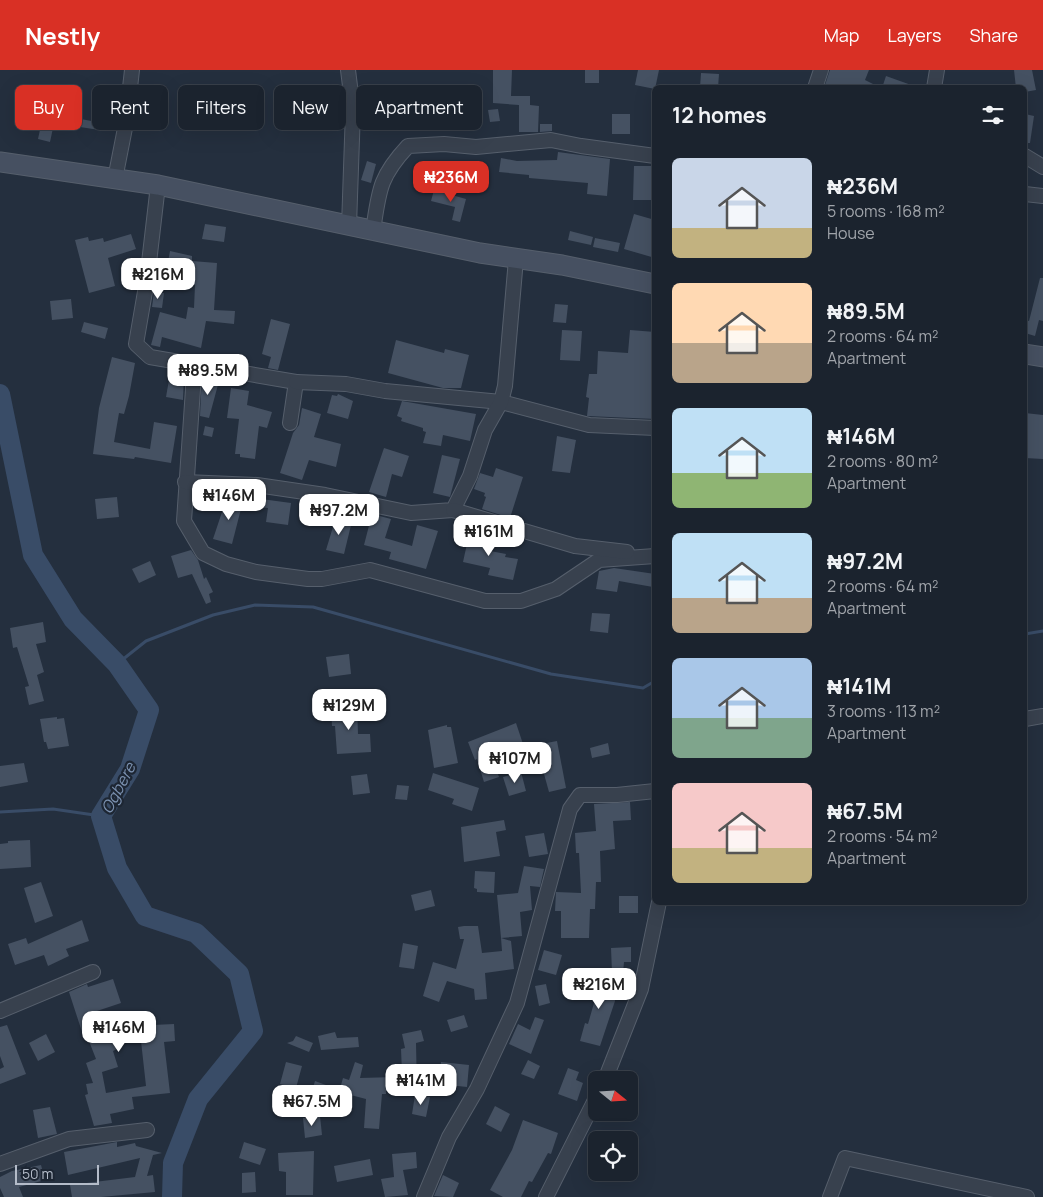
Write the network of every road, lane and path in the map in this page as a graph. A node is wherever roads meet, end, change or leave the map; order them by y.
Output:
1 (132, 70) edge
2 (348, 70) edge
3 (821, 70) edge
4 (937, 70) edge
5 (816, 85) edge
6 (934, 85) edge
7 (652, 156) edge
8 (1027, 157) edge
9 (0, 162) edge
10 (1043, 167) edge
11 (115, 179) junction
12 (158, 185) junction
13 (1027, 194) edge
14 (1043, 196) edge
15 (349, 226) junction
16 (373, 231) junction
17 (516, 259) junction
18 (652, 283) edge
19 (1027, 354) edge
20 (1043, 357) edge
21 (190, 365) junction
22 (296, 382) junction
23 (501, 402) junction
24 (290, 423) dead end
25 (652, 428) edge
26 (185, 482) junction
27 (453, 510) junction
28 (652, 555) edge
29 (652, 555) edge
30 (1043, 716) edge
31 (1027, 719) edge
32 (652, 790) edge
33 (658, 905) edge
34 (93, 972) dead end
35 (0, 1012) edge
36 (608, 1071) edge
37 (588, 1114) edge
38 (146, 1130) dead end
39 (0, 1164) edge
40 (424, 1197) edge
41 (546, 1197) edge
42 (830, 1197) edge
43 (1027, 1197) edge

1 - 11 street
2 - 15 street
3 - 5 street
4 - 6 street
7 - 16 street
8 - 10 street
9 - 11 main road
11 - 12 main road
12 - 15 main road
12 - 21 street
13 - 14 street
15 - 16 main road
16 - 17 main road
17 - 18 main road
17 - 23 street
19 - 20 main road
21 - 22 street
21 - 26 street
22 - 23 street
22 - 24 street
23 - 25 street
23 - 27 street
26 - 27 street
26 - 28 street
27 - 29 street
30 - 31 street
32 - 40 street
33 - 36 street
34 - 35 street
37 - 41 street
38 - 39 street
42 - 43 street

